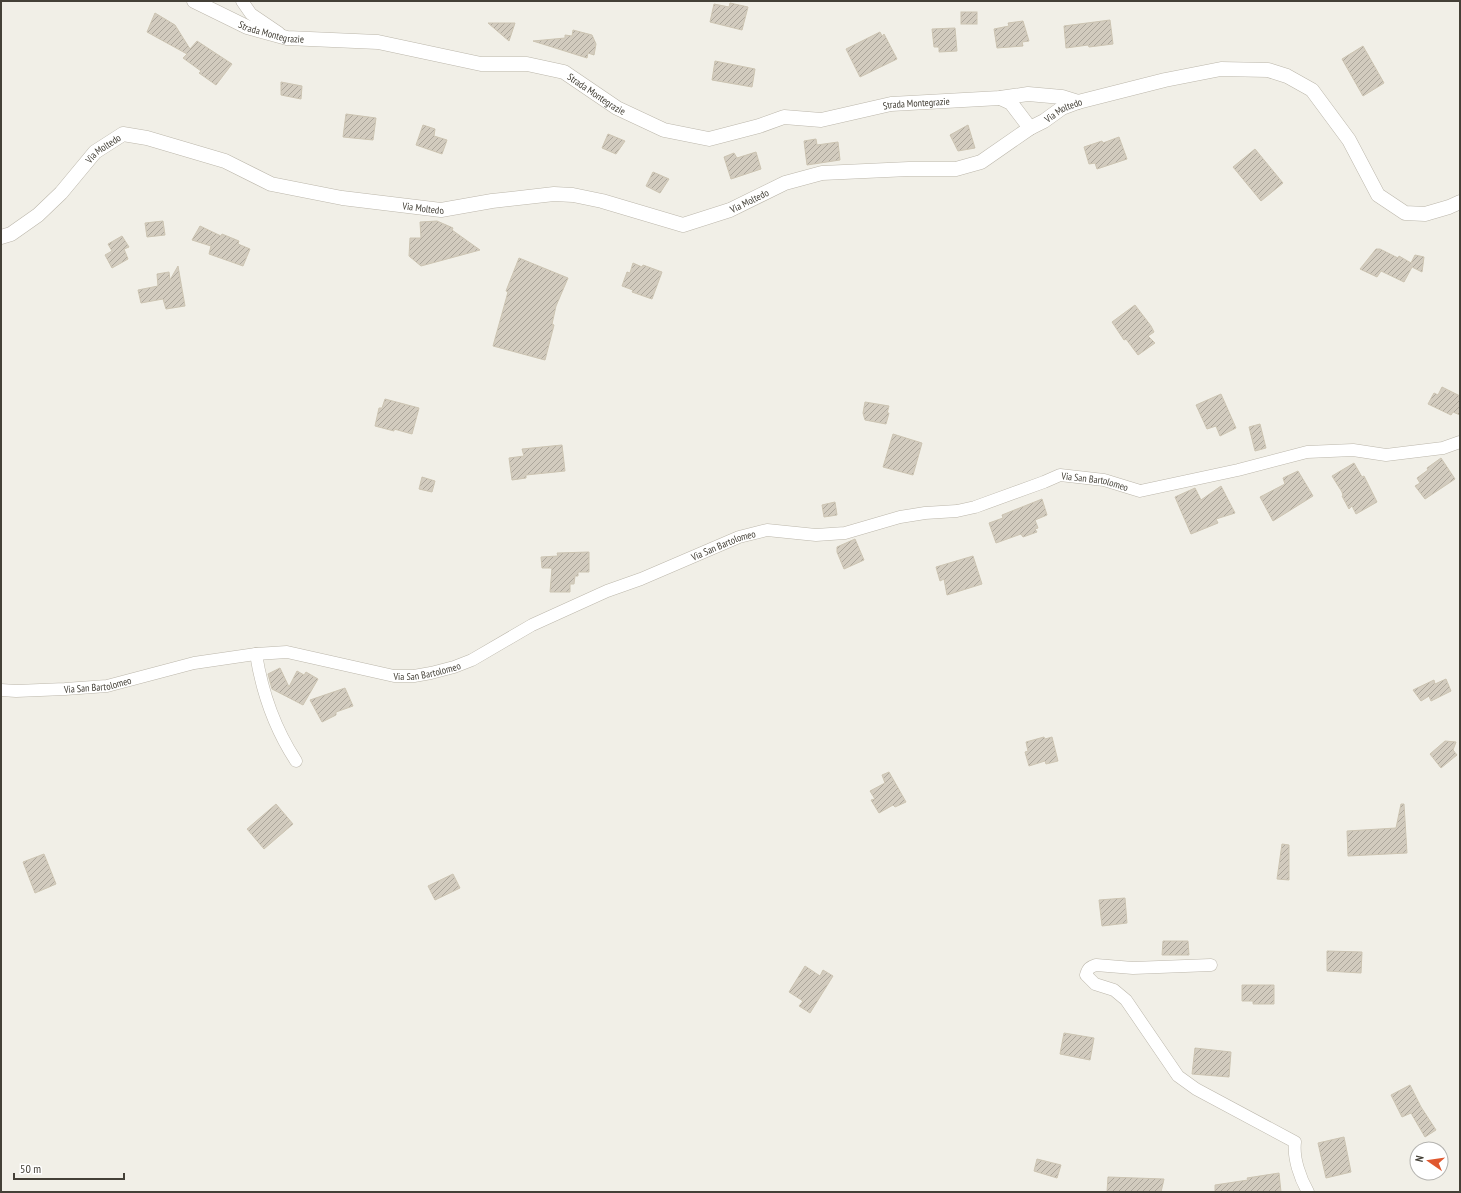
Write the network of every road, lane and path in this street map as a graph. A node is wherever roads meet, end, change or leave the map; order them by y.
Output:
1 (194, 1) edge
2 (242, 1) edge
3 (287, 38) junction
4 (1000, 98) junction
5 (1078, 102) junction
6 (1030, 128) junction
7 (1460, 202) edge
8 (1, 238) edge
9 (1460, 442) edge
10 (256, 654) junction
11 (1, 690) edge
12 (296, 761) dead end
13 (1211, 965) dead end
14 (1308, 1192) edge

1 - 3 street, Strada Montegrazie
2 - 3 street
3 - 4 street, Strada Montegrazie
4 - 5 street, Strada Montegrazie
4 - 6 street
5 - 6 street, Via Moltedo
5 - 7 street, Via Moltedo
6 - 8 street, Via Moltedo
9 - 10 street, Via San Bartolomeo
10 - 11 street, Via San Bartolomeo
10 - 12 street
13 - 14 street

